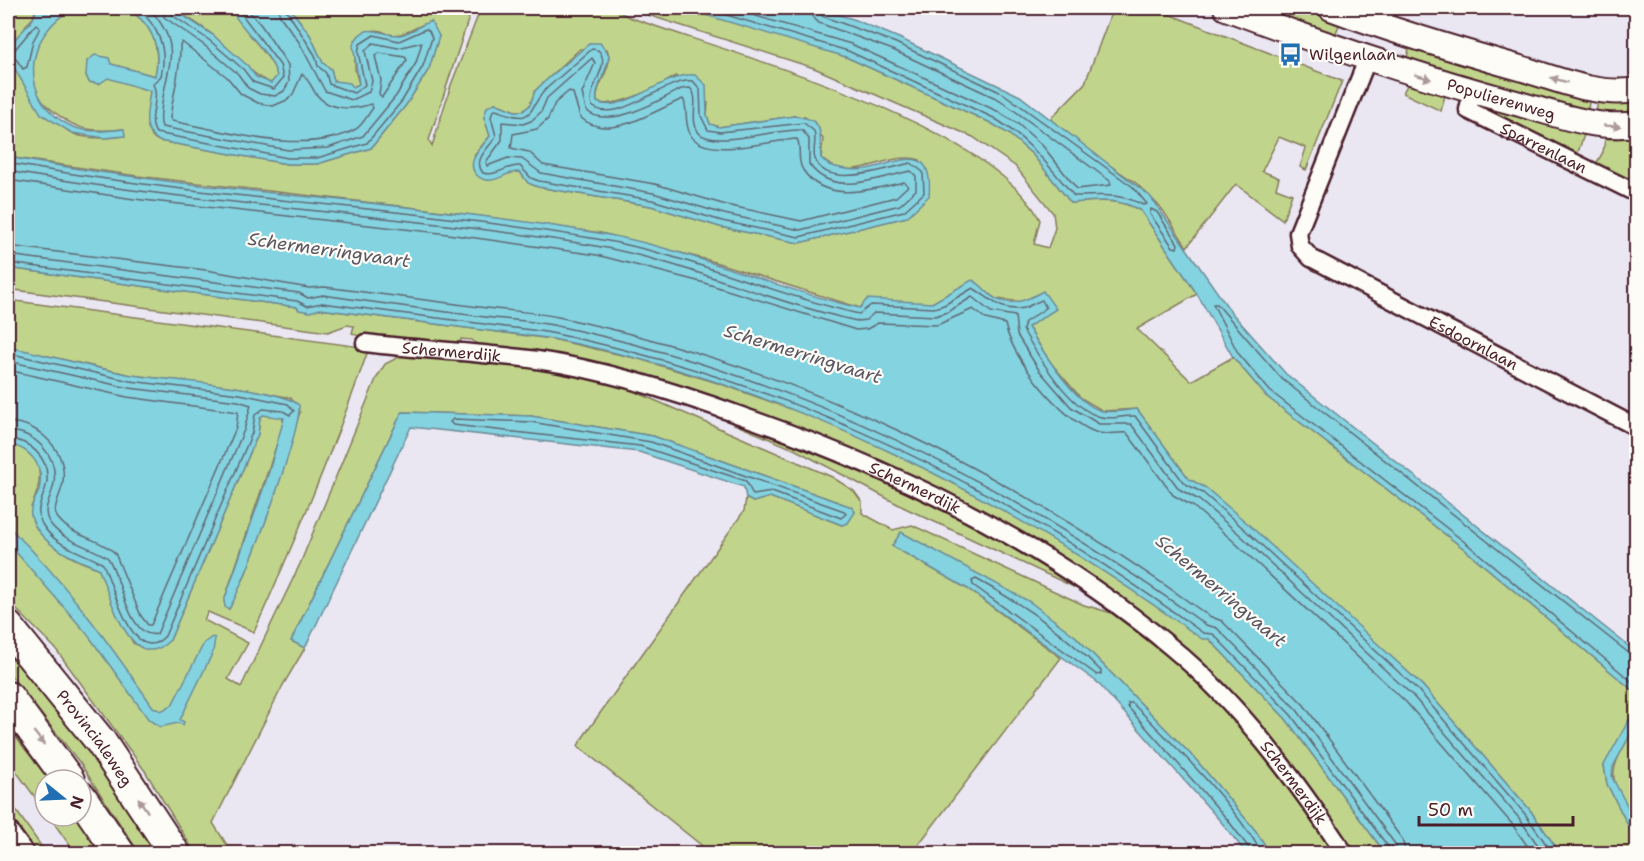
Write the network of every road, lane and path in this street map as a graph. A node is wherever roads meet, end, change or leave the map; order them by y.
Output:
1 (1226, 8) edge
2 (1331, 8) edge
3 (1383, 16) edge
4 (1367, 60) junction
5 (1636, 90) edge
6 (1472, 91) junction
7 (1636, 124) edge
8 (1636, 193) edge
9 (365, 343) dead end
10 (1636, 427) edge
11 (8, 627) edge
12 (8, 698) edge
13 (60, 768) edge
14 (93, 815) edge
15 (8, 828) edge
16 (26, 854) edge
17 (120, 854) edge
18 (175, 854) edge
19 (1345, 854) edge

1 - 4 street, Populierenweg
2 - 3 street, Populierenweg
3 - 4 street
5 -> 3 street, Populierenweg
4 -> 6 street, Populierenweg
4 - 10 street, Esdoornlaan
6 -> 7 street, Populierenweg
6 - 8 street, Sparrenlaan
9 - 19 street, Schermerdijk
18 -> 11 highway, Provincialeweg
12 -> 13 highway
14 - 17 highway
15 - 16 street

